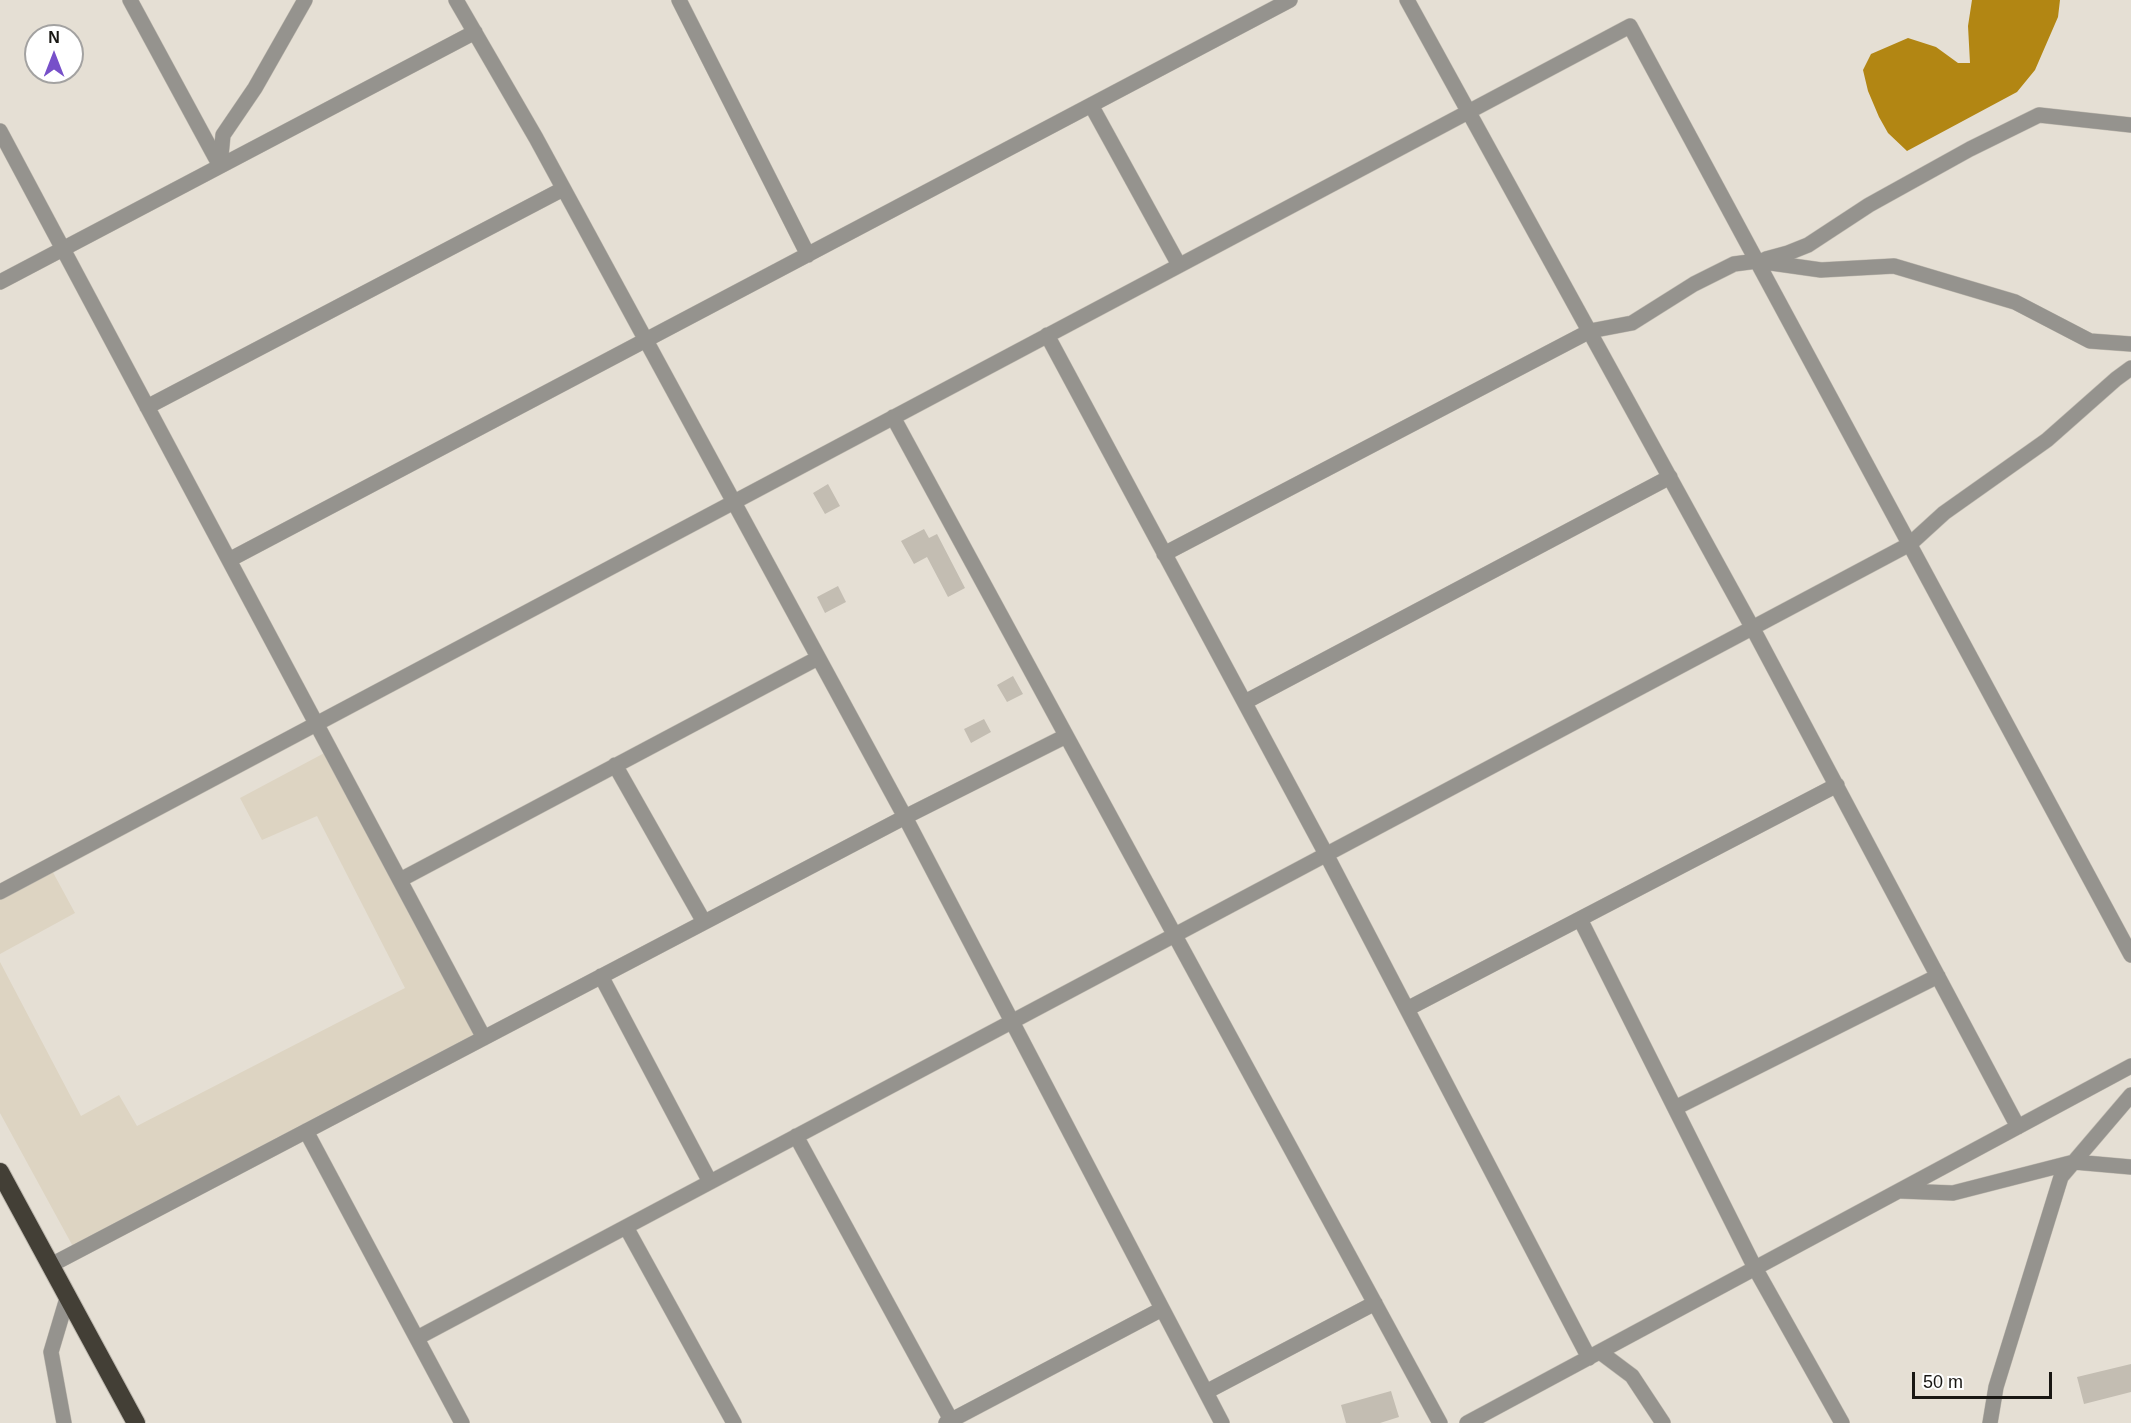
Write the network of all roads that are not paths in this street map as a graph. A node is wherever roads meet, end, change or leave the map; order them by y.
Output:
1 (130, 0) edge
2 (305, 0) edge
3 (456, 0) edge
4 (679, 0) edge
5 (1290, 0) edge
6 (1407, 0) edge
7 (475, 32) junction
8 (1091, 105) junction
9 (1469, 112) junction
10 (2131, 125) edge
11 (0, 131) edge
12 (220, 166) junction
13 (563, 189) junction
14 (63, 249) junction
15 (808, 255) junction
16 (1757, 261) junction
17 (1179, 265) junction
18 (0, 282) edge
19 (1590, 331) junction
20 (1047, 335) junction
21 (646, 340) junction
22 (2131, 344) edge
23 (2131, 368) edge
24 (147, 407) junction
25 (893, 417) junction
26 (1670, 477) junction
27 (734, 502) junction
28 (1910, 544) junction
29 (1164, 554) junction
30 (229, 560) junction
31 (1752, 627) junction
32 (818, 657) junction
33 (1245, 702) junction
34 (316, 724) junction
35 (1066, 735) junction
36 (615, 765) junction
37 (1837, 785) junction
38 (905, 817) junction
39 (1326, 854) junction
40 (400, 880) junction
41 (0, 892) edge
42 (1580, 919) junction
43 (704, 922) junction
44 (1174, 935) junction
45 (2131, 956) edge
46 (601, 976) junction
47 (1938, 976) junction
48 (1407, 1009) junction
49 (1012, 1022) junction
50 (484, 1038) junction
51 (2131, 1066) edge
52 (2131, 1095) edge
53 (1675, 1108) junction
54 (2019, 1127) junction
55 (306, 1131) junction
56 (796, 1136) junction
57 (2074, 1162) junction
58 (2131, 1167) edge
59 (0, 1172) edge
60 (710, 1182) junction
61 (1899, 1191) junction
62 (626, 1227) junction
63 (51, 1264) junction
64 (1755, 1268) junction
65 (68, 1295) junction
66 (1375, 1303) junction
67 (1162, 1309) junction
68 (417, 1338) junction
69 (1594, 1355) junction
70 (1206, 1392) junction
71 (948, 1421) edge
72 (64, 1423) edge
73 (136, 1423) edge
74 (462, 1423) edge
75 (734, 1423) edge
76 (1222, 1423) edge
77 (1440, 1423) edge
78 (1467, 1423) edge
79 (1663, 1423) edge
80 (1842, 1423) edge
81 (1990, 1423) edge

1 - 12 street
2 - 12 street
3 - 7 street
4 - 15 street
5 - 8 street
6 - 9 street
7 - 12 street
7 - 13 street
8 - 15 street
8 - 17 street
9 - 16 street
9 - 17 street
9 - 19 street
10 - 16 street
11 - 14 street
12 - 14 street
13 - 21 street
13 - 24 street
14 - 18 street
14 - 24 street
15 - 21 street
16 - 19 street
16 - 22 street
16 - 28 street
17 - 20 street
19 - 26 street
19 - 29 street
20 - 25 street
20 - 29 street
21 - 27 street
21 - 30 street
23 - 28 street
24 - 30 street
25 - 27 street
25 - 35 street
26 - 31 street
26 - 33 street
27 - 32 street
27 - 34 street
28 - 31 street
28 - 45 street
29 - 33 street
30 - 34 street
31 - 37 street
31 - 39 street
32 - 36 street
32 - 38 street
33 - 39 street
34 - 40 street
34 - 41 street
35 - 38 street
35 - 44 street
36 - 40 street
36 - 43 street
37 - 42 street
37 - 47 street
38 - 43 street
38 - 49 street
39 - 44 street
39 - 48 street
40 - 50 street
42 - 48 street
42 - 53 street
43 - 46 street
44 - 49 street
44 - 66 street
46 - 50 street
46 - 60 street
47 - 53 street
47 - 54 street
48 - 69 street
49 - 56 street
49 - 67 street
50 - 55 street
51 - 54 street
52 - 57 street
53 - 64 street
54 - 61 street
55 - 63 street
55 - 68 street
56 - 60 street
56 - 71 street
57 - 58 street
57 - 61 street
57 - 81 street
59 - 63 highway
60 - 62 street
61 - 64 street
62 - 68 street
62 - 75 street
63 - 65 highway
64 - 69 street
64 - 80 street
65 - 72 street
65 - 73 highway
66 - 70 street
66 - 77 street
67 - 70 street
67 - 71 street
68 - 74 street
69 - 78 street
69 - 79 street
70 - 76 street

